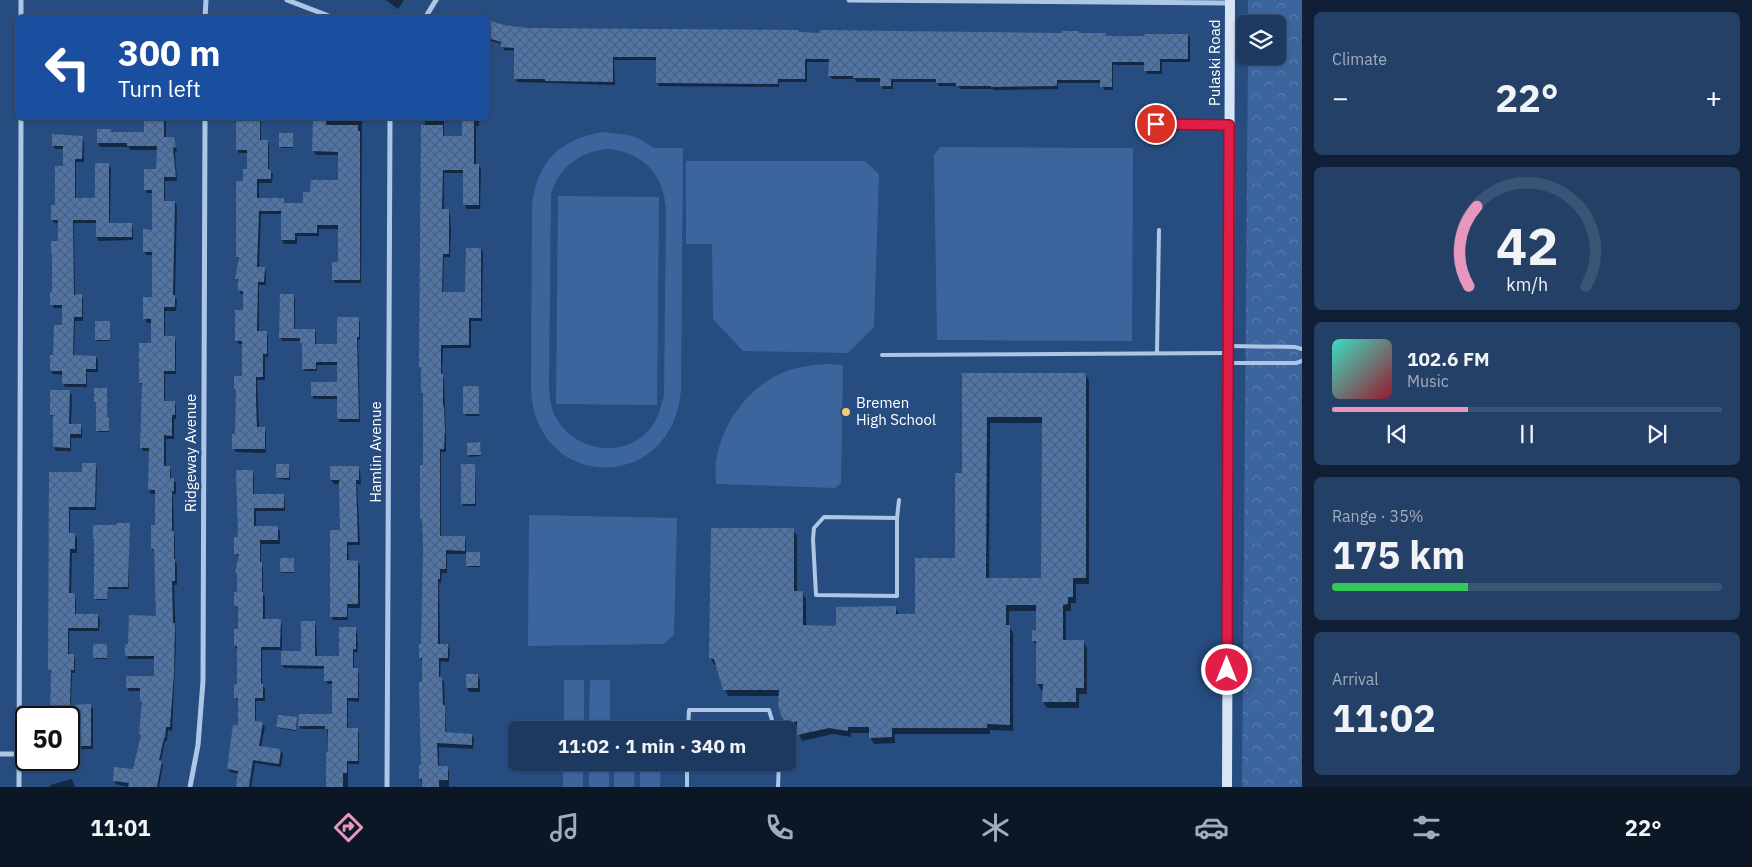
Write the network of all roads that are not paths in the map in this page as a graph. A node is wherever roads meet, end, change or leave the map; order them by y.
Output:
1 (21, 0) edge
2 (206, 0) edge
3 (287, 0) edge
4 (436, 0) edge
5 (849, 0) edge
6 (1112, 1) edge
7 (1230, 1) edge
8 (21, 15) edge
9 (206, 15) edge
10 (326, 15) edge
11 (427, 15) edge
12 (21, 120) edge
13 (205, 120) edge
14 (390, 120) edge
15 (1141, 124) dead end
16 (1229, 125) junction
17 (1159, 230) dead end
18 (1302, 349) edge
19 (1157, 353) junction
20 (1228, 354) junction
21 (882, 355) dead end
22 (1302, 361) edge
23 (899, 500) dead end
24 (898, 518) junction
25 (18, 706) edge
26 (688, 721) edge
27 (772, 721) edge
28 (0, 754) edge
29 (15, 754) edge
30 (19, 771) edge
31 (687, 771) edge
32 (779, 771) edge
33 (687, 786) edge
34 (19, 787) edge
35 (190, 787) edge
36 (387, 787) edge
37 (778, 787) edge
38 (1227, 787) edge

1 - 8 street
2 - 9 street
3 - 10 street
4 - 11 street
5 - 6 street
6 - 7 street
7 - 16 main road, Pulaski Road
12 - 25 street
13 - 35 street, Ridgeway Avenue
14 - 36 street, Hamlin Avenue
15 - 16 lane
16 - 20 main road, Pulaski Road
17 - 19 lane
18 - 20 lane
19 - 20 lane
19 - 21 lane
20 - 22 lane
20 - 38 main road, Pulaski Road
23 - 24 lane
24 - 24 lane
26 - 27 lane
28 - 29 street
30 - 34 street
31 - 33 lane
32 - 37 lane

